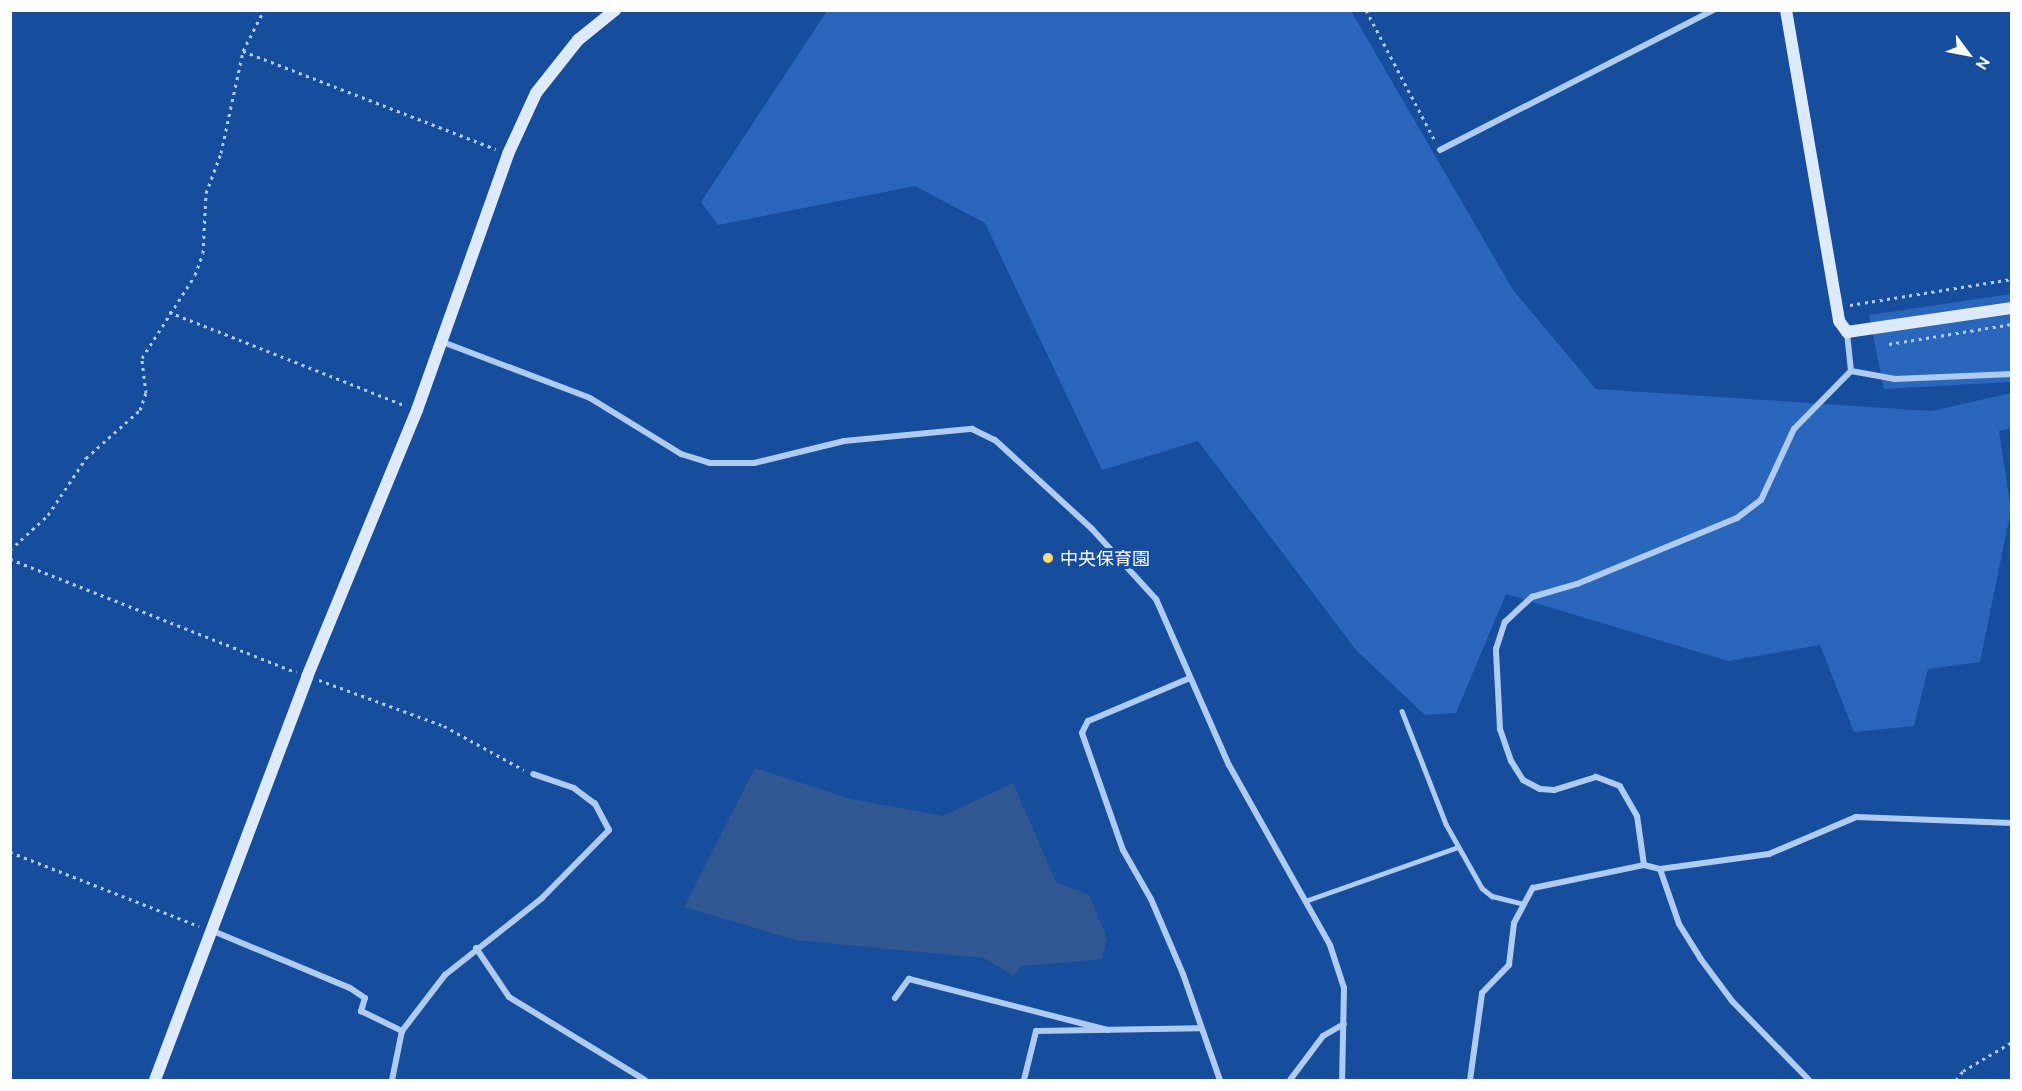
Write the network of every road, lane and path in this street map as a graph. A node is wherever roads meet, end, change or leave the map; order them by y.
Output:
1 (264, 10) edge
2 (615, 10) edge
3 (1366, 10) edge
4 (1714, 10) edge
5 (1786, 10) edge
6 (243, 51) junction
7 (1440, 150) joint
8 (508, 154) junction
9 (2012, 279) edge
10 (1836, 308) junction
11 (2012, 308) edge
12 (169, 312) junction
13 (2012, 324) edge
14 (1847, 332) junction
15 (439, 341) junction
16 (1889, 344) dead end
17 (1851, 370) junction
18 (2012, 374) edge
19 (417, 410) junction
20 (10, 550) edge
21 (10, 559) edge
22 (307, 677) junction
23 (1190, 678) junction
24 (1402, 711) dead end
25 (533, 774) joint
26 (2012, 823) edge
27 (1458, 847) junction
28 (10, 852) edge
29 (1644, 865) junction
30 (1660, 868) junction
31 (1305, 901) junction
32 (1521, 903) junction
33 (213, 931) junction
34 (476, 948) junction
35 (895, 998) dead end
36 (1344, 1024) junction
37 (1200, 1028) junction
38 (1108, 1030) junction
39 (402, 1031) junction
40 (2012, 1042) edge
41 (155, 1080) edge
42 (392, 1080) edge
43 (645, 1080) edge
44 (1024, 1080) edge
45 (1220, 1080) edge
46 (1290, 1080) edge
47 (1342, 1080) edge
48 (1470, 1080) edge
49 (1809, 1080) edge
50 (1956, 1080) edge

1 - 6 path
2 - 8 street
3 - 7 path
4 - 7 street
5 - 10 street
6 - 8 path
6 - 12 path
8 - 15 street
9 - 10 path
10 - 14 street
11 - 14 street
12 - 19 path
12 - 20 path
13 - 16 path
14 - 17 street
15 - 19 street
15 - 23 street
17 - 18 street
17 - 29 street
19 - 22 street
21 - 22 path
22 - 25 path
22 - 33 street
23 - 31 street
23 - 37 street
24 - 27 lane
25 - 34 street
26 - 30 street
27 - 31 lane
27 - 32 lane
28 - 33 path
29 - 30 street
29 - 32 street
30 - 49 street
31 - 36 street
32 - 48 street
33 - 39 street
33 - 41 street
34 - 39 street
34 - 43 street
35 - 38 street
36 - 46 street
36 - 47 street
37 - 38 street
37 - 45 street
38 - 44 street
39 - 42 street
40 - 50 path

